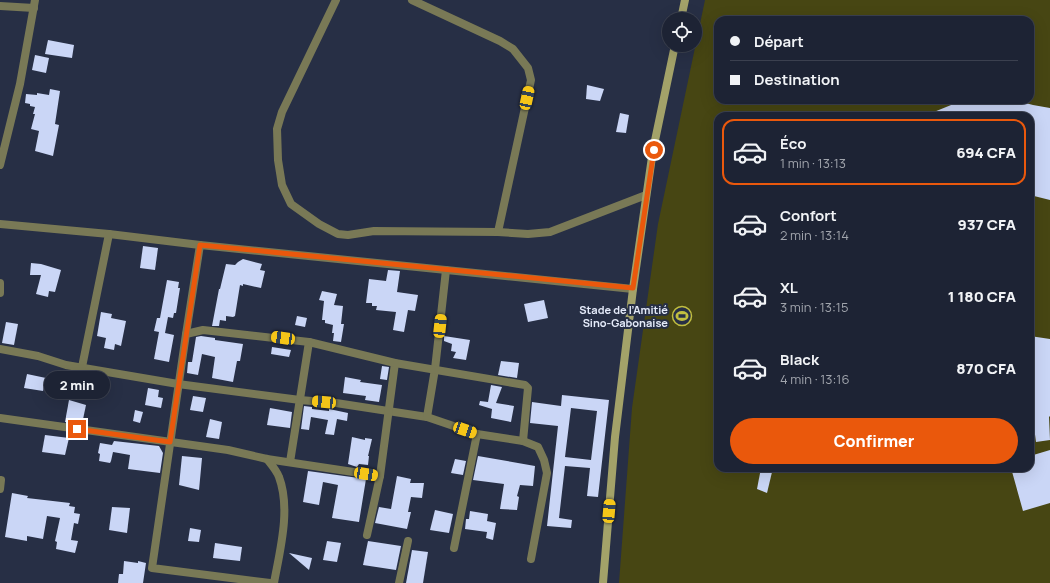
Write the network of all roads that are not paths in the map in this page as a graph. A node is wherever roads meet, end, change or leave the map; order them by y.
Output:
1 (336, 0) edge
2 (412, 0) edge
3 (685, 0) edge
4 (35, 4) edge
5 (0, 6) edge
6 (682, 12) edge
7 (675, 52) edge
8 (0, 166) edge
9 (646, 195) junction
10 (0, 224) edge
11 (498, 232) junction
12 (109, 234) junction
13 (200, 245) junction
14 (446, 270) junction
15 (0, 283) edge
16 (633, 288) junction
17 (0, 293) edge
18 (186, 334) junction
19 (310, 342) junction
20 (0, 349) edge
21 (395, 362) junction
22 (82, 367) junction
23 (436, 370) junction
24 (178, 384) junction
25 (300, 400) junction
26 (388, 411) junction
27 (427, 417) junction
28 (0, 418) edge
29 (477, 434) junction
30 (523, 441) junction
31 (170, 442) junction
32 (267, 459) junction
33 (290, 462) junction
34 (380, 476) junction
35 (1, 480) edge
36 (0, 489) edge
37 (367, 535) dead end
38 (408, 542) dead end
39 (454, 548) dead end
40 (531, 559) dead end
41 (270, 583) edge
42 (274, 583) edge
43 (399, 583) edge
44 (603, 583) edge

1 - 11 street
2 - 11 street
3 - 6 main road
4 - 5 street
4 - 8 street
7 - 9 main road
9 - 11 street
9 - 16 main road
10 - 12 street
12 - 13 street
12 - 22 street
13 - 14 street
13 - 18 street
14 - 16 street
14 - 23 street
15 - 17 street
16 - 44 main road
18 - 19 street
18 - 24 street
19 - 21 street
19 - 25 street
20 - 22 street
21 - 23 street
21 - 26 street
22 - 24 street
23 - 27 street
23 - 30 street
24 - 25 street
24 - 31 street
25 - 26 street
25 - 33 street
26 - 27 street
26 - 34 street
27 - 29 street
28 - 31 street
29 - 30 street
29 - 39 street
30 - 40 street
31 - 32 street
31 - 41 street
32 - 33 street
32 - 42 street
33 - 34 street
34 - 37 street
35 - 36 street
38 - 43 street

